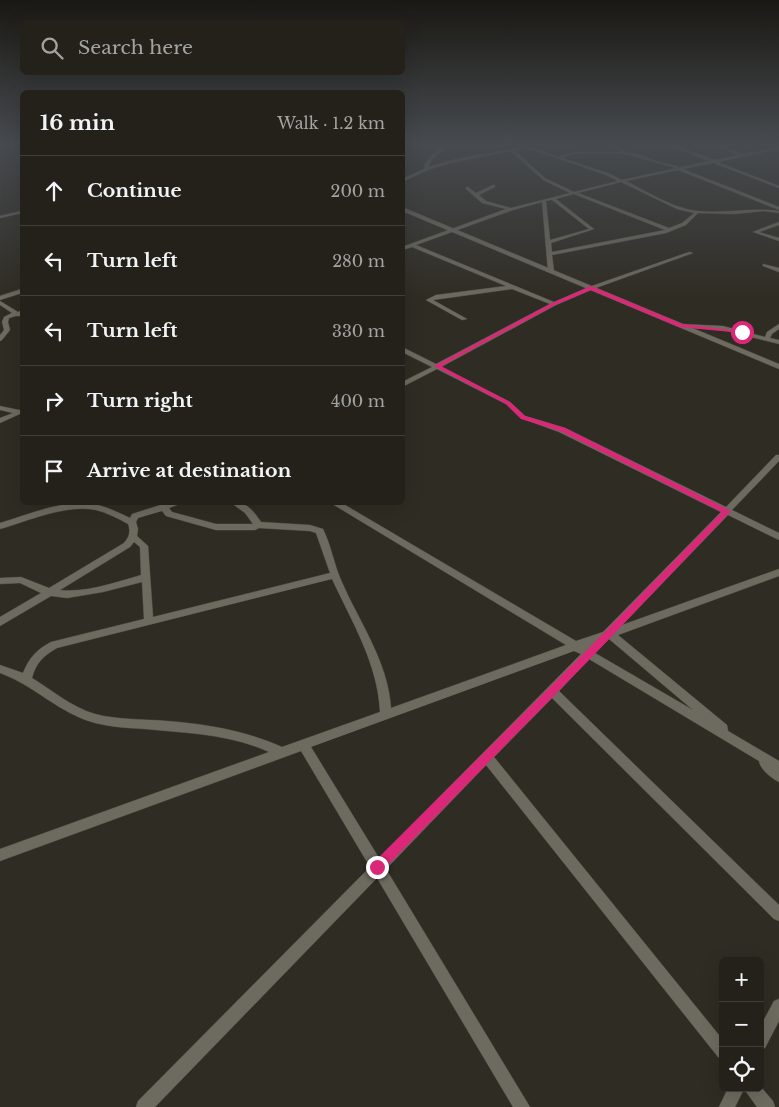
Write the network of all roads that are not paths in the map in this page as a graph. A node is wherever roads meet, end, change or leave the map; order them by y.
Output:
1 (477, 196) edge
2 (563, 196) edge
3 (581, 196) edge
4 (651, 196) edge
5 (746, 196) edge
6 (553, 198) junction
7 (544, 201) junction
8 (511, 209) junction
9 (405, 210) edge
10 (779, 210) edge
11 (697, 212) junction
12 (20, 213) edge
13 (0, 218) edge
14 (779, 223) edge
15 (772, 225) junction
16 (779, 228) edge
17 (451, 230) junction
18 (670, 230) junction
19 (779, 240) edge
20 (548, 242) junction
21 (412, 245) junction
22 (405, 247) edge
23 (692, 253) dead end
24 (549, 254) junction
25 (766, 266) dead end
26 (779, 270) edge
27 (550, 271) junction
28 (512, 287) junction
29 (591, 288) junction
30 (20, 292) edge
31 (0, 298) edge
32 (0, 303) edge
33 (554, 304) junction
34 (19, 312) edge
35 (464, 319) dead end
36 (681, 326) junction
37 (779, 326) edge
38 (0, 339) edge
39 (768, 339) junction
40 (779, 342) edge
41 (405, 350) edge
42 (437, 366) junction
43 (779, 367) edge
44 (405, 383) edge
45 (0, 408) edge
46 (20, 412) edge
47 (20, 412) edge
48 (0, 421) edge
49 (779, 457) edge
50 (172, 505) edge
51 (240, 505) edge
52 (338, 505) edge
53 (164, 508) junction
54 (727, 511) junction
55 (132, 522) junction
56 (257, 525) junction
57 (0, 526) edge
58 (779, 536) edge
59 (133, 537) junction
60 (779, 572) edge
61 (335, 575) junction
62 (146, 577) junction
63 (0, 581) edge
64 (48, 592) junction
65 (149, 621) junction
66 (0, 622) edge
67 (609, 634) junction
68 (574, 646) junction
69 (588, 655) junction
70 (0, 669) edge
71 (26, 679) junction
72 (552, 691) junction
73 (386, 716) junction
74 (303, 744) junction
75 (744, 746) junction
76 (282, 752) junction
77 (487, 757) junction
78 (779, 767) edge
79 (779, 776) edge
80 (0, 855) edge
81 (377, 867) junction
82 (779, 914) edge
83 (779, 1006) edge
84 (764, 1034) edge
85 (719, 1047) edge
86 (735, 1092) edge
87 (755, 1092) edge
88 (144, 1107) edge
89 (522, 1107) edge
90 (727, 1107) edge
91 (767, 1107) edge

1 - 8 street
2 - 6 street
3 - 18 street
4 - 11 street
5 - 10 street
6 - 7 street
6 - 20 street
7 - 8 street
7 - 20 street
8 - 17 street
9 - 17 street
10 - 11 street
11 - 18 street
12 - 13 street
14 - 15 street
15 - 16 street
15 - 19 street
17 - 21 street
17 - 27 street
18 - 24 street
20 - 24 street
21 - 22 street
21 - 28 street
23 - 29 street
24 - 27 street
25 - 26 street
27 - 29 street
28 - 33 street
28 - 35 street
29 - 33 street
29 - 36 street
30 - 31 street
32 - 34 street
33 - 42 street
34 - 38 street
36 - 39 street
36 - 43 street
37 - 39 street
39 - 40 street
41 - 42 street
42 - 44 street
42 - 54 street
45 - 46 street
47 - 48 street
49 - 54 street
50 - 53 street
51 - 56 street
52 - 68 street
53 - 55 street
53 - 56 street
54 - 58 street
54 - 67 street
55 - 57 street
55 - 59 street
56 - 61 street
59 - 62 street
59 - 64 street
60 - 67 street
61 - 65 street
61 - 73 street
62 - 64 street
62 - 65 street
63 - 64 street
64 - 66 street
65 - 71 street
67 - 68 street
67 - 69 street
67 - 75 street
68 - 69 street
68 - 73 street
69 - 72 street
69 - 75 street
70 - 71 street
71 - 76 street
72 - 77 street
72 - 82 street
73 - 74 street
74 - 76 street
74 - 81 street
75 - 78 street
75 - 79 street
76 - 80 street
77 - 81 street
77 - 85 street
81 - 88 street
81 - 89 street
83 - 84 street
86 - 90 street
87 - 91 street

